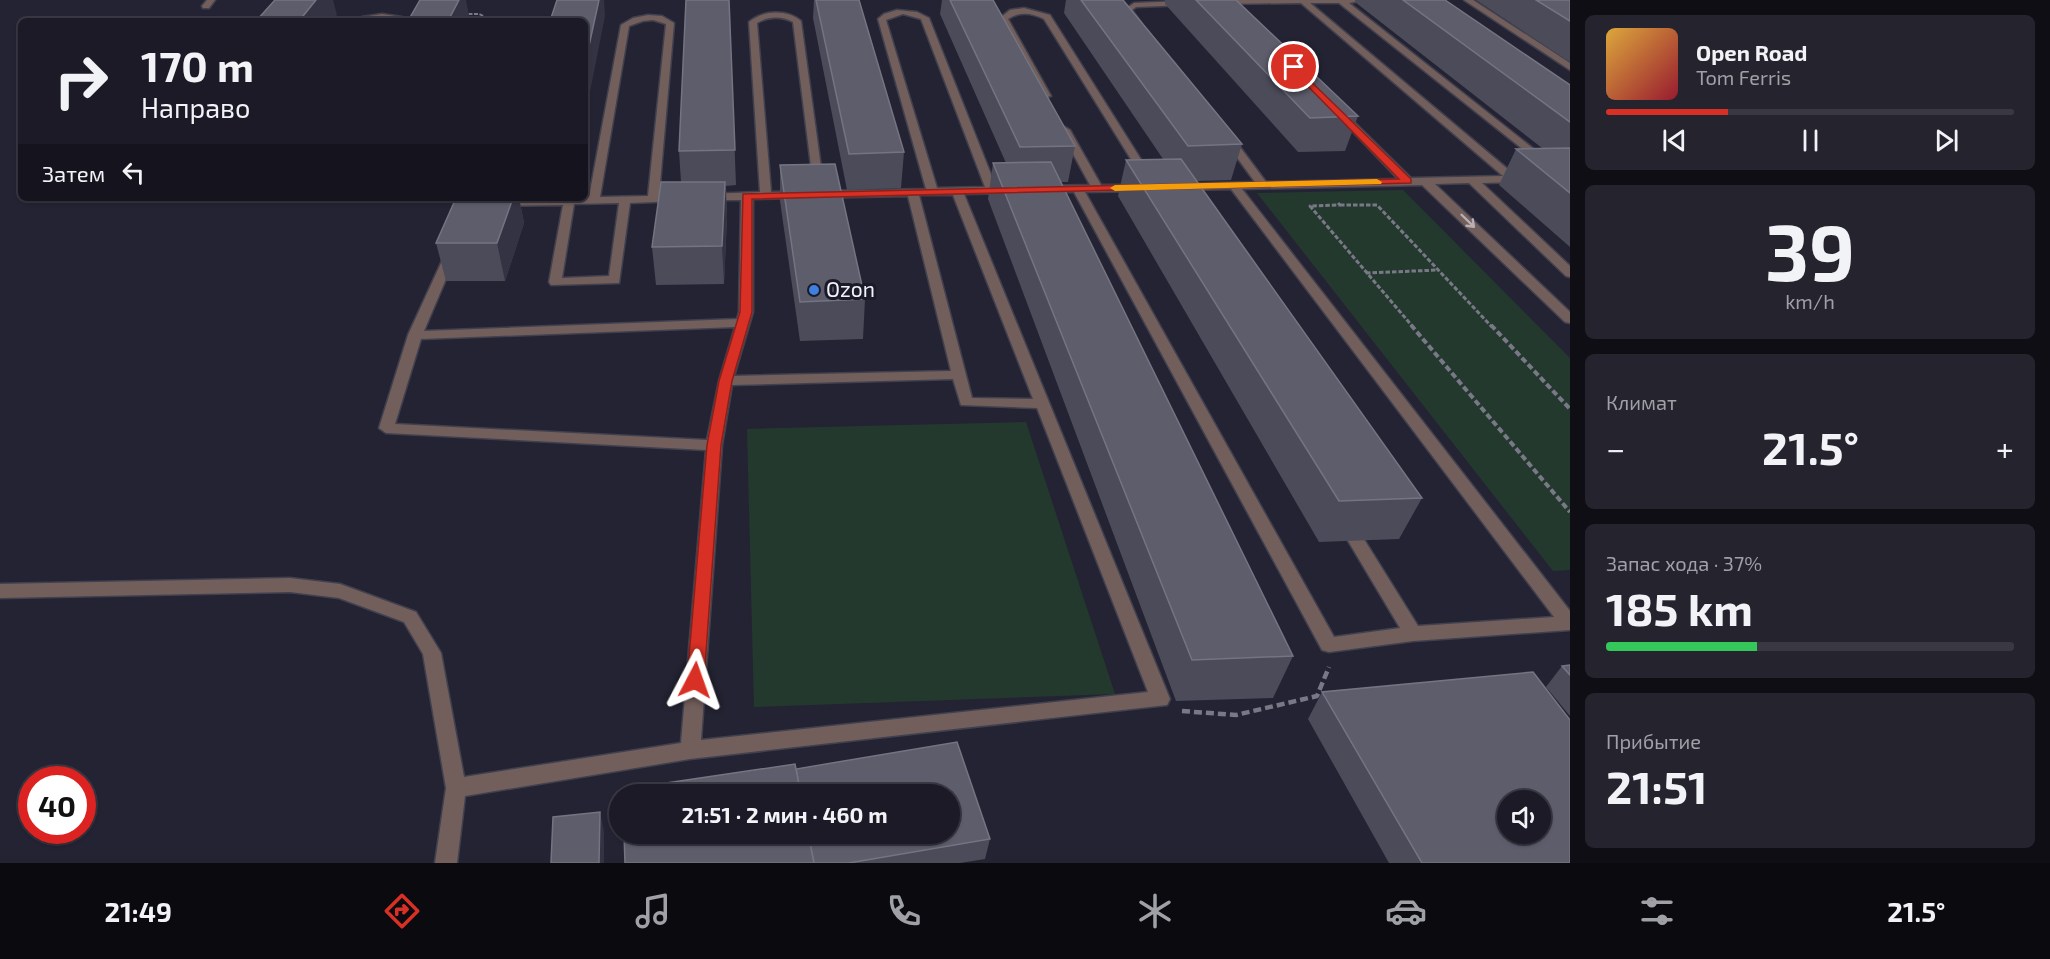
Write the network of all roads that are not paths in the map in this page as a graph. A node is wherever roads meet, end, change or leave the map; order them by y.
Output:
1 (1341, 0) edge
2 (1362, 0) edge
3 (1468, 0) edge
4 (1303, 1) edge
5 (1145, 2) edge
6 (1206, 2) edge
7 (1229, 2) junction
8 (1195, 3) edge
9 (1238, 10) edge
10 (367, 18) edge
11 (393, 18) edge
12 (1142, 29) edge
13 (1570, 67) edge
14 (1053, 108) edge
15 (1334, 108) edge
16 (1059, 118) edge
17 (1221, 130) edge
18 (1556, 170) edge
19 (1534, 178) edge
20 (1513, 179) junction
21 (1472, 180) junction
22 (1407, 181) junction
23 (1425, 181) junction
24 (1263, 185) junction
25 (1234, 186) junction
26 (1096, 188) junction
27 (1078, 189) junction
28 (992, 190) junction
29 (1151, 190) junction
30 (957, 191) junction
31 (913, 192) junction
32 (933, 192) junction
33 (820, 195) junction
34 (747, 196) junction
35 (766, 196) junction
36 (653, 198) junction
37 (626, 199) junction
38 (588, 200) edge
39 (594, 200) junction
40 (541, 201) edge
41 (569, 201) edge
42 (484, 203) edge
43 (459, 236) edge
44 (1570, 273) edge
45 (1570, 319) edge
46 (743, 322) junction
47 (415, 335) junction
48 (958, 375) junction
49 (726, 381) junction
50 (1044, 404) junction
51 (714, 445) junction
52 (1339, 512) edge
53 (0, 591) edge
54 (1570, 623) edge
55 (1413, 634) junction
56 (690, 750) junction
57 (456, 788) junction
58 (446, 863) edge

1 - 2 street
1 - 4 street
1 - 18 street
3 - 13 street
4 - 7 street
4 - 20 street
5 - 8 street
5 - 12 street
6 - 7 street
7 - 9 street
10 - 11 street
14 - 29 street
15 - 22 street
16 - 26 street
17 - 24 street
19 - 20 street
20 - 21 street
21 - 23 street
21 - 44 street
22 - 23 street
22 - 24 street
23 -> 45 street
24 - 25 street
25 - 29 street
25 - 54 street
26 - 27 street
26 - 29 street
27 - 28 street
27 - 55 street
28 - 30 street
28 - 32 street
30 - 32 street
30 - 50 street
31 - 32 street
31 - 33 street
31 - 48 street
33 - 35 street
33 - 35 street
34 - 35 street
34 - 36 street
34 - 46 street
36 - 37 street
36 - 39 street
37 - 39 street
37 - 41 street
38 - 39 street
40 - 42 street
43 - 47 street
46 - 47 street
46 - 49 street
47 - 51 street
48 - 49 street
48 - 50 street
49 - 51 street
50 - 56 street
51 - 56 street
52 - 55 street
53 - 57 street
54 - 55 street
56 - 57 street
57 - 58 street

